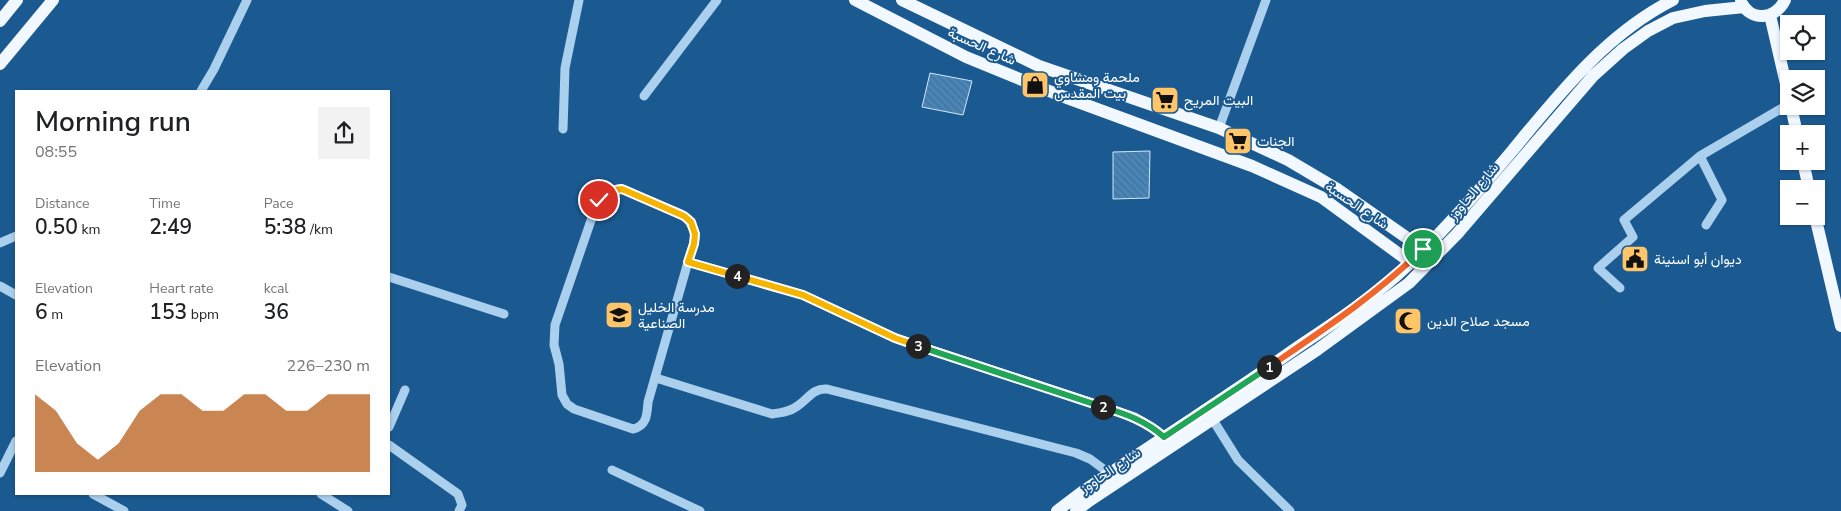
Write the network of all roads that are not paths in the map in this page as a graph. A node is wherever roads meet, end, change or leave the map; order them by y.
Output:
1 (17, 0) edge
2 (53, 0) edge
3 (247, 0) edge
4 (579, 0) edge
5 (718, 0) edge
6 (855, 0) edge
7 (902, 0) edge
8 (1266, 0) edge
9 (1672, 0) edge
10 (1785, 0) edge
11 (1742, 4) edge
12 (1770, 15) junction
13 (0, 21) edge
14 (0, 64) edge
15 (1783, 70) edge
16 (202, 90) edge
17 (644, 96) dead end
18 (1780, 111) edge
19 (1219, 128) junction
20 (563, 129) dead end
21 (1700, 156) junction
22 (1706, 225) dead end
23 (1816, 225) edge
24 (15, 236) edge
25 (0, 243) edge
26 (1423, 249) junction
27 (688, 262) junction
28 (1410, 262) junction
29 (1427, 264) junction
30 (390, 277) edge
31 (0, 286) edge
32 (1620, 288) dead end
33 (15, 294) edge
34 (504, 314) dead end
35 (1841, 326) edge
36 (656, 378) junction
37 (405, 390) dead end
38 (1213, 420) junction
39 (390, 425) edge
40 (1164, 437) junction
41 (390, 446) edge
42 (15, 447) edge
43 (612, 470) dead end
44 (0, 473) edge
45 (1109, 473) junction
46 (95, 495) edge
47 (323, 495) edge
48 (124, 511) edge
49 (348, 511) edge
50 (459, 511) edge
51 (700, 511) edge
52 (1057, 511) edge
53 (1076, 511) edge
54 (1290, 511) edge

1 - 13 main road
2 - 14 main road
3 - 16 street
4 - 20 street
5 - 17 street
6 - 28 main road, شارع الحسبة
7 - 19 main road, شارع الحسبة
8 - 19 street
9 - 26 main road, شارع الحاووز
10 - 12 main road
11 - 12 main road
11 - 29 main road, شارع الحاووز
12 - 15 main road
18 - 21 street
19 - 26 main road, شارع الحسبة
21 - 22 street
21 - 32 street
23 - 35 main road
24 - 25 street
26 - 28 main road, شارع الحاووز
26 - 29 main road
27 - 36 street
27 - 36 street
27 - 40 street
28 - 29 main road, شارع الحسبة
28 - 40 main road, شارع الحاووز
29 - 38 main road, شارع الحاووز
30 - 34 street
31 - 33 street
36 - 45 street
37 - 39 street
38 - 53 main road, شارع الحاووز
38 - 54 street
40 - 45 main road, شارع الحاووز
41 - 50 street
42 - 44 street
43 - 51 street
45 - 52 main road, شارع الحاووز
46 - 48 street
47 - 49 street

